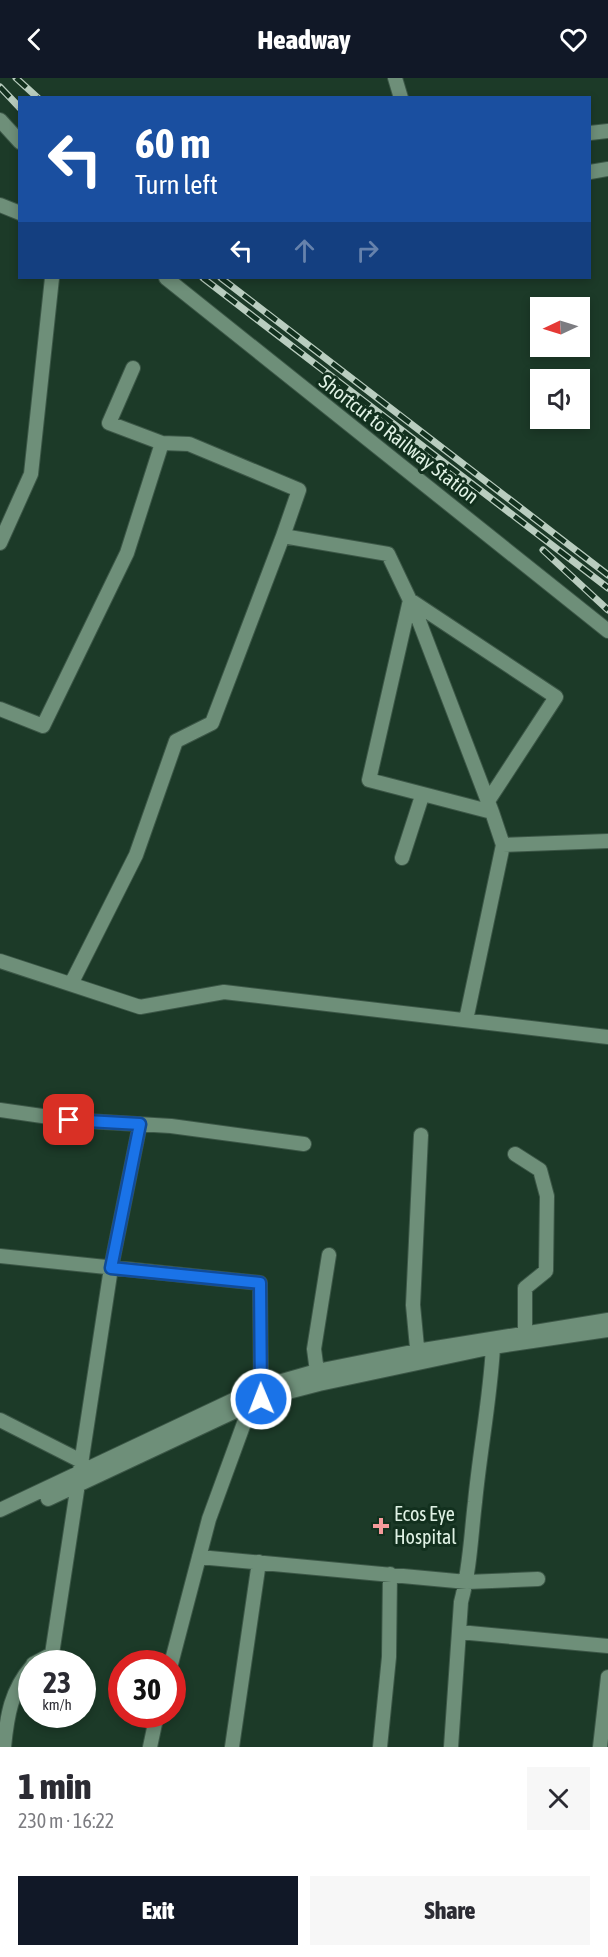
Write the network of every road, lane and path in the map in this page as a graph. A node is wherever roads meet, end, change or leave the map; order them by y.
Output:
1 (395, 78) edge
2 (400, 96) edge
3 (0, 120) edge
4 (608, 130) edge
5 (591, 133) edge
6 (18, 140) edge
7 (608, 169) edge
8 (591, 172) edge
9 (0, 205) edge
10 (18, 212) edge
11 (52, 279) edge
12 (167, 279) edge
13 (133, 368) dead end
14 (162, 443) junction
15 (284, 536) junction
16 (0, 543) edge
17 (410, 600) junction
18 (608, 631) edge
19 (0, 709) edge
20 (422, 796) junction
21 (490, 806) junction
22 (608, 841) edge
23 (504, 845) junction
24 (402, 858) dead end
25 (0, 961) edge
26 (71, 984) junction
27 (466, 1020) junction
28 (608, 1037) edge
29 (0, 1110) edge
30 (140, 1124) junction
31 (421, 1135) dead end
32 (304, 1144) dead end
33 (515, 1154) dead end
34 (329, 1255) dead end
35 (0, 1256) edge
36 (111, 1268) junction
37 (608, 1320) edge
38 (608, 1330) edge
39 (525, 1337) junction
40 (493, 1347) junction
41 (418, 1357) junction
42 (318, 1377) junction
43 (258, 1397) junction
44 (0, 1420) edge
45 (81, 1461) junction
46 (78, 1481) junction
47 (0, 1510) edge
48 (0, 1520) edge
49 (199, 1557) junction
50 (259, 1562) junction
51 (390, 1574) junction
52 (538, 1579) dead end
53 (467, 1582) junction
54 (459, 1632) junction
55 (608, 1646) edge
56 (53, 1650) edge
57 (175, 1650) edge
58 (608, 1677) edge
59 (18, 1686) edge
60 (154, 1728) edge
61 (4, 1747) edge
62 (150, 1747) edge
63 (232, 1747) edge
64 (380, 1747) edge
65 (450, 1747) edge
66 (600, 1747) edge

1 - 2 street
3 - 6 street
4 - 5 street
7 - 8 street
9 - 10 street
11 - 16 street
12 - 18 street, Shortcut to Railway Station
13 - 14 street
14 - 15 street
14 - 19 street
15 - 17 street
15 - 26 street
17 - 20 street
17 - 21 street
17 - 21 street
20 - 21 street
20 - 24 street
21 - 23 street
22 - 23 street
23 - 27 street
25 - 26 street
26 - 27 street
27 - 28 street
29 - 30 street
30 - 32 street
30 - 36 street
31 - 41 street
33 - 39 street
34 - 42 street
35 - 36 street
36 - 43 street
36 - 45 street
37 - 39 street
38 - 39 street
39 - 40 street
39 - 41 street
40 - 41 street
40 - 53 street
41 - 42 street
42 - 43 street
43 - 46 street
43 - 46 street
43 - 49 street
44 - 45 street
45 - 46 street
46 - 47 street
46 - 48 street
46 - 56 street
49 - 50 street
49 - 57 street
50 - 51 street
50 - 63 street
51 - 53 street
51 - 64 street
52 - 53 street
53 - 54 street
54 - 55 street
54 - 65 street
58 - 66 street
59 - 61 street
60 - 62 street

